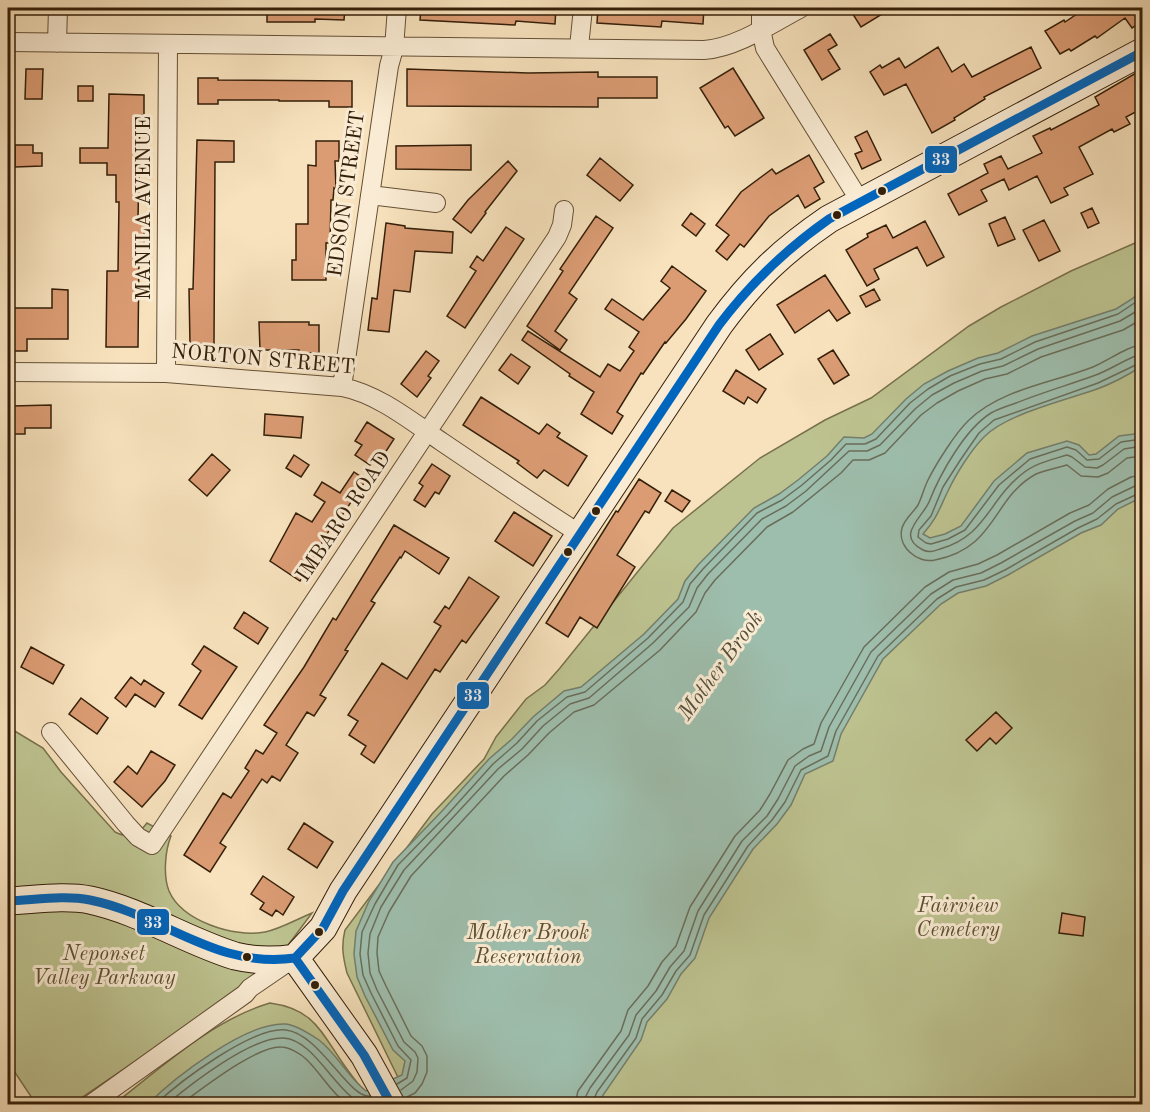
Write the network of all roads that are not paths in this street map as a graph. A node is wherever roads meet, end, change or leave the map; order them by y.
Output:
1 (58, 8) edge
2 (398, 8) edge
3 (582, 8) edge
4 (761, 8) edge
5 (801, 8) edge
6 (761, 29) junction
7 (8, 42) edge
8 (57, 43) junction
9 (168, 44) junction
10 (579, 47) junction
11 (394, 48) junction
12 (1143, 52) edge
13 (370, 195) junction
14 (861, 201) junction
15 (436, 203) dead end
16 (564, 210) dead end
17 (8, 372) edge
18 (166, 373) junction
19 (342, 387) junction
20 (427, 432) junction
21 (580, 534) junction
22 (51, 732) dead end
23 (8, 901) edge
24 (295, 958) junction
25 (91, 1104) edge
26 (391, 1104) edge

1 - 8 street
2 - 11 street, EDSON STREET
3 - 10 street
4 - 6 street
5 - 6 street
6 - 10 street
6 - 14 street
7 - 8 street
8 - 9 street
9 - 11 street
9 - 18 street, MANILA AVENUE
10 - 11 street
11 - 13 street, EDSON STREET
12 - 14 street
13 - 15 street
13 - 19 street, EDSON STREET
14 - 21 street
16 - 20 street, IMBARO ROAD
17 - 18 street, NORTON STREET
18 - 19 street, NORTON STREET
19 - 20 street, NORTON STREET
20 - 21 street, NORTON STREET
20 - 22 street, IMBARO ROAD
21 - 24 street
23 - 24 street
24 - 25 street
24 - 26 street

